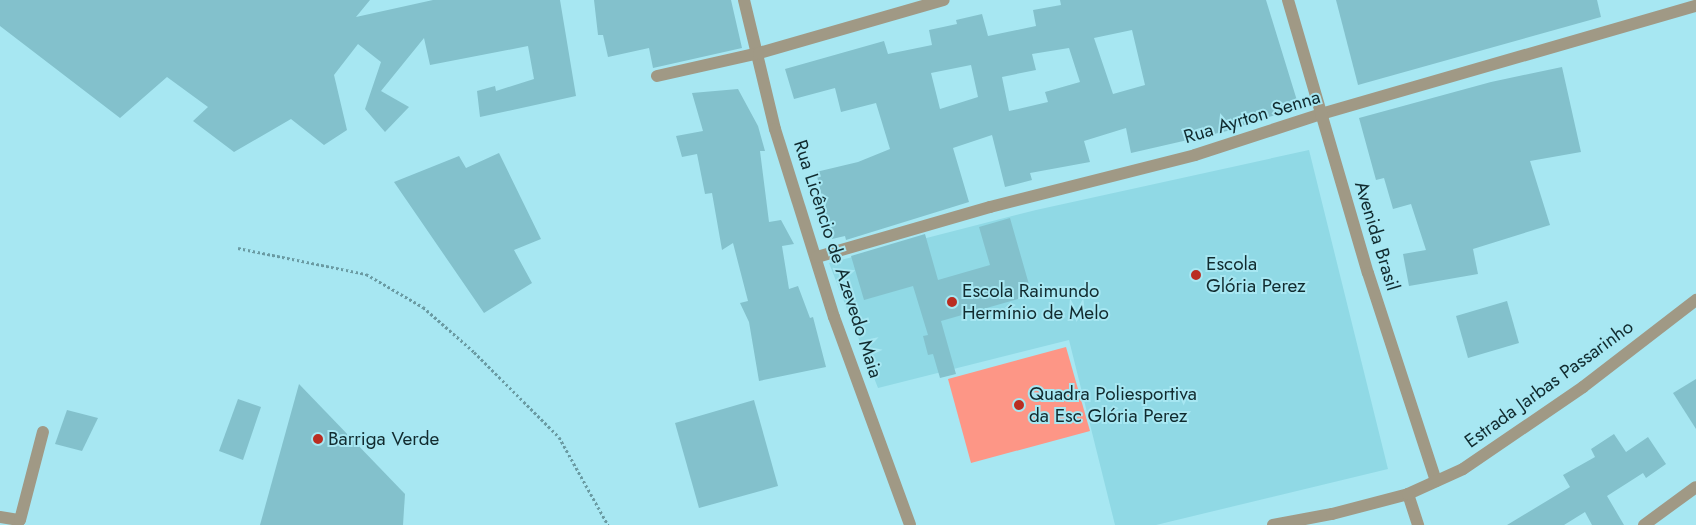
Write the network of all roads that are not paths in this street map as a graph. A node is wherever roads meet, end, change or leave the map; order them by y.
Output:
1 (744, 0) edge
2 (944, 0) edge
3 (1288, 0) edge
4 (1696, 6) edge
5 (759, 52) junction
6 (657, 76) dead end
7 (1321, 114) junction
8 (817, 256) junction
9 (1696, 300) edge
10 (43, 432) dead end
11 (1436, 481) junction
12 (1696, 487) edge
13 (1408, 494) junction
14 (0, 517) edge
15 (20, 523) edge
16 (910, 525) edge
17 (1273, 525) edge
18 (1418, 525) edge
19 (1644, 525) edge

1 - 5 street, Rua Licêncio de Azevedo Maia
2 - 5 street
3 - 7 street, Avenida Brasil
4 - 7 street, Rua Ayrton Senna
5 - 6 street
5 - 8 street, Rua Licêncio de Azevedo Maia
7 - 8 street, Rua Ayrton Senna
7 - 11 street, Avenida Brasil
8 - 16 street, Rua Licêncio de Azevedo Maia
9 - 11 street, Estrada Jarbas Passarinho
10 - 15 street
11 - 13 street, Estrada Jarbas Passarinho
12 - 19 street
13 - 17 street, Estrada Jarbas Passarinho
13 - 18 street
14 - 15 street

